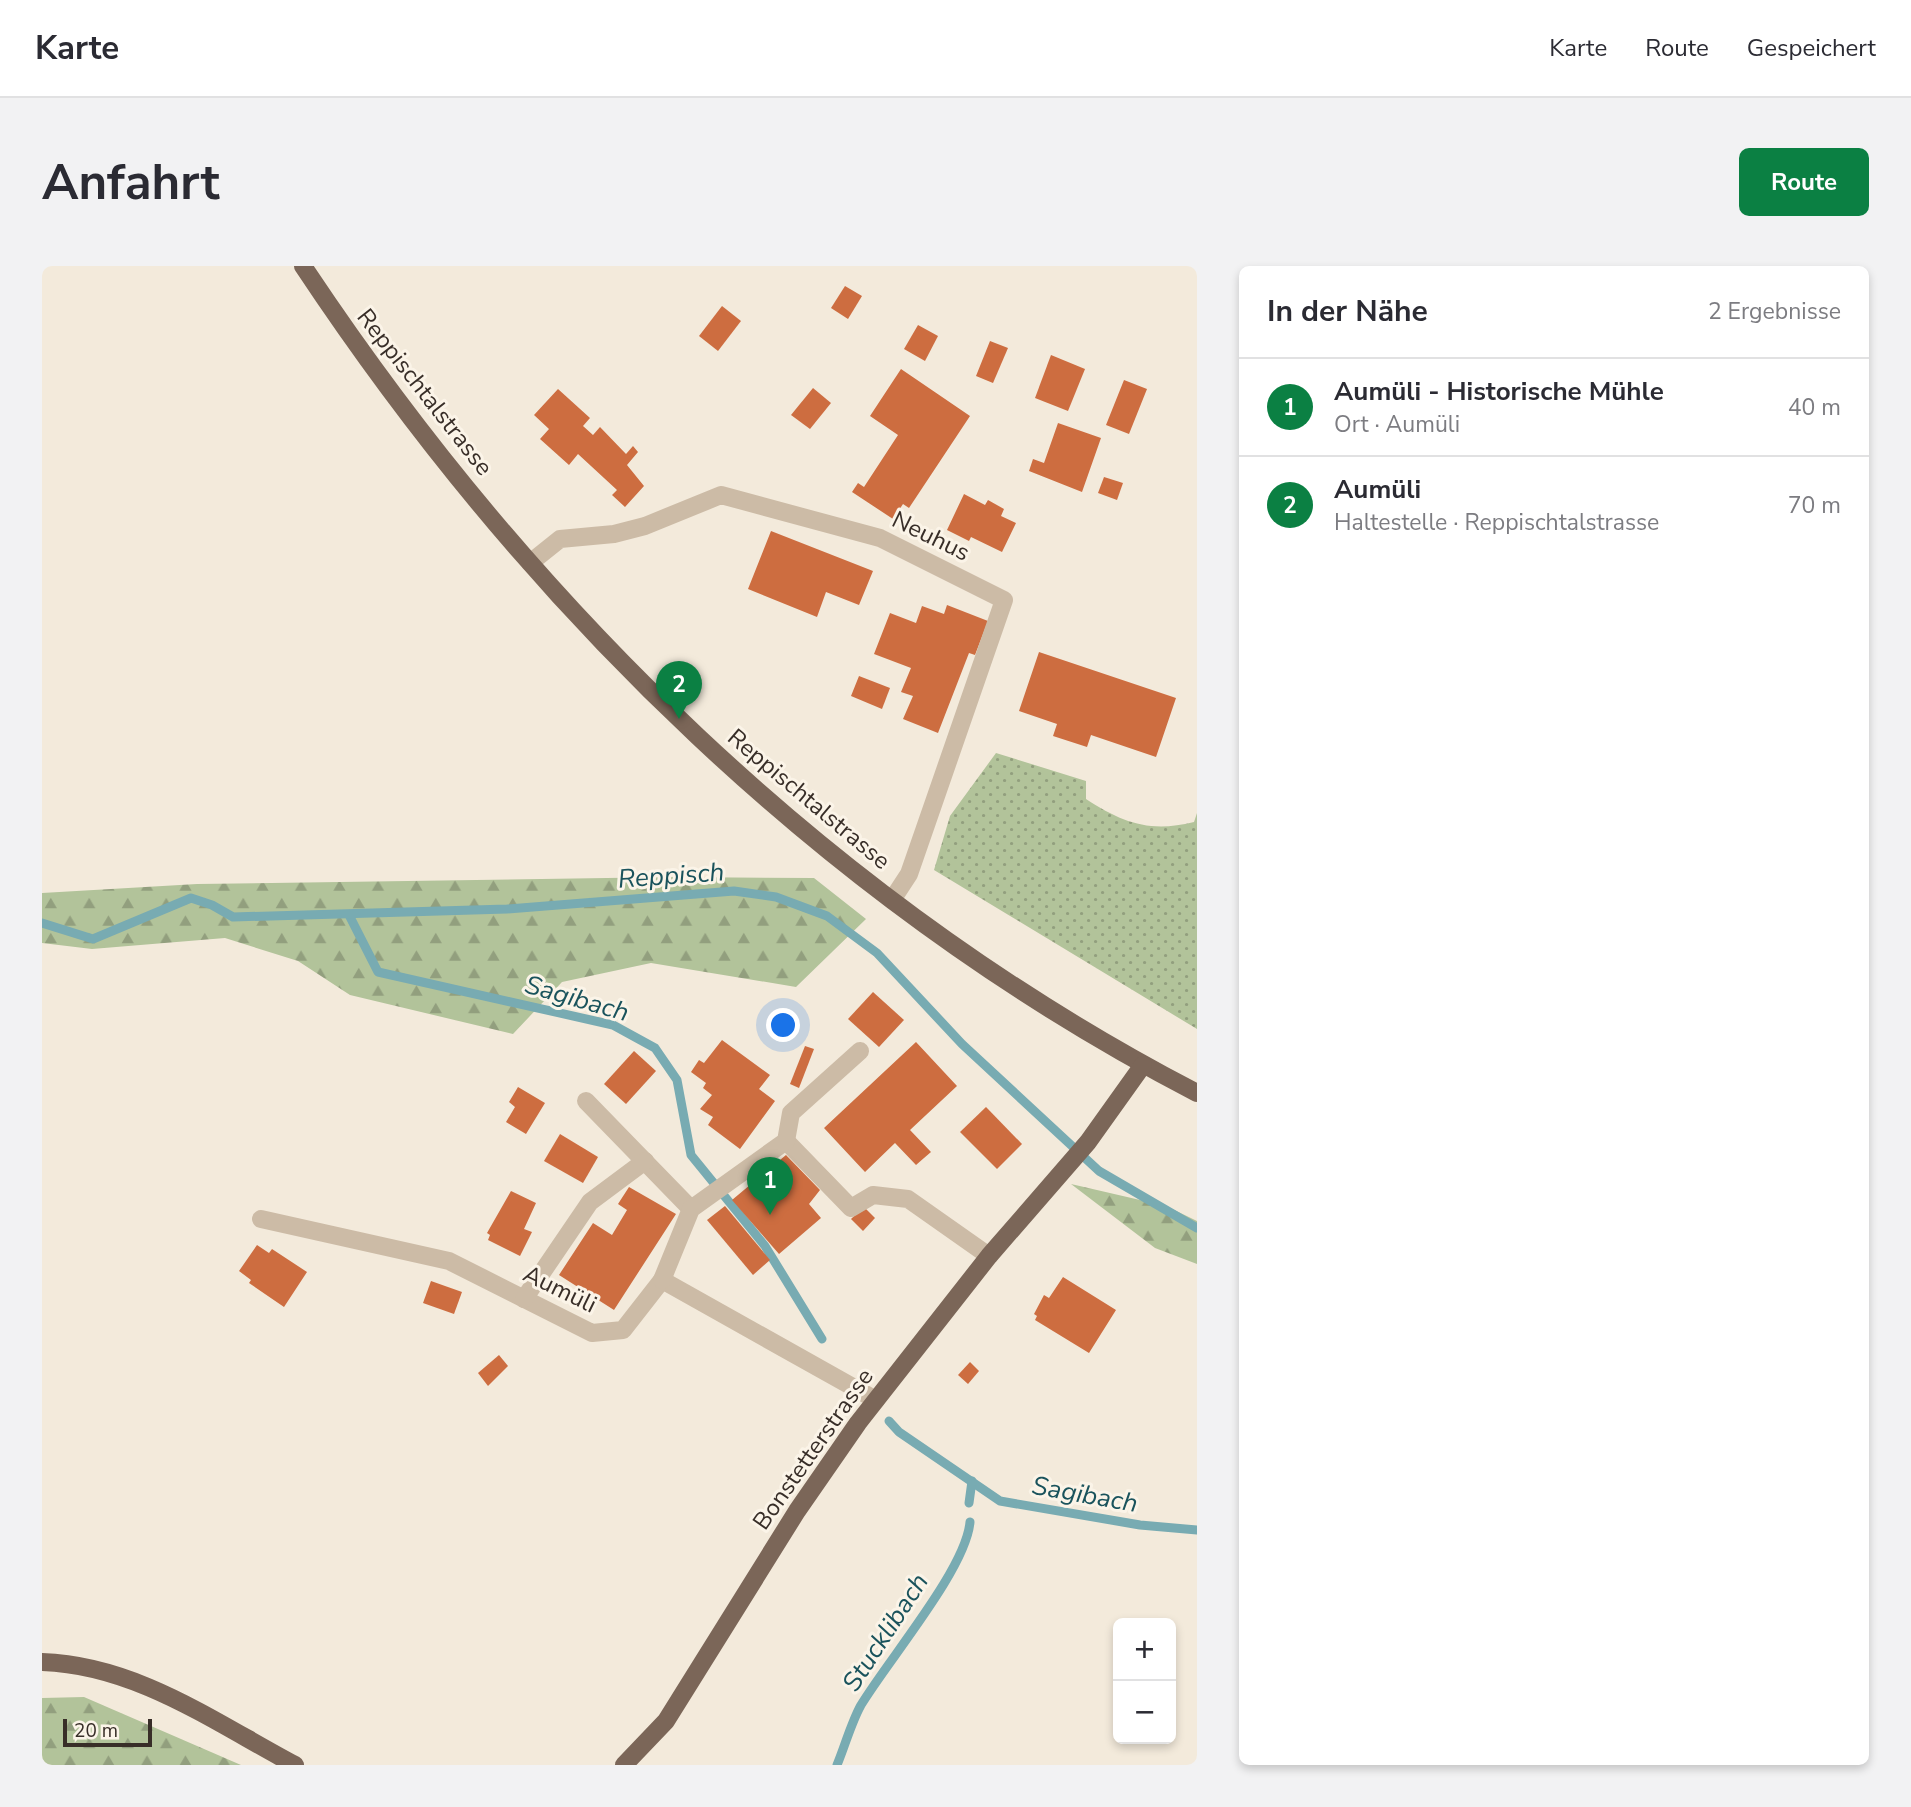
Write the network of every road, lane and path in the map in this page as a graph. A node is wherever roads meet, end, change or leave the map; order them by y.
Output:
1 (303, 266) edge
2 (530, 563) junction
3 (892, 900) junction
4 (860, 1051) dead end
5 (1143, 1065) junction
6 (1197, 1093) edge
7 (586, 1101) dead end
8 (786, 1141) junction
9 (645, 1161) junction
10 (691, 1209) junction
11 (261, 1219) dead end
12 (989, 1256) junction
13 (662, 1280) junction
14 (524, 1299) junction
15 (876, 1400) junction
16 (42, 1662) edge
17 (295, 1765) edge
18 (624, 1765) edge

1 - 2 main road, Reppischtalstrasse
2 - 3 main road, Reppischtalstrasse
2 - 3 street, Neuhus
3 - 5 main road, Reppischtalstrasse
4 - 8 street
5 - 6 main road, Reppischtalstrasse
5 - 12 main road, Bonstetterstrasse
7 - 9 street
8 - 10 street
8 - 12 street
9 - 10 street
9 - 14 street
10 - 13 street, Aumüli
11 - 14 street, Aumüli
12 - 15 main road, Bonstetterstrasse
13 - 14 street, Aumüli
13 - 15 street
15 - 18 main road, Bonstetterstrasse
16 - 17 main road

